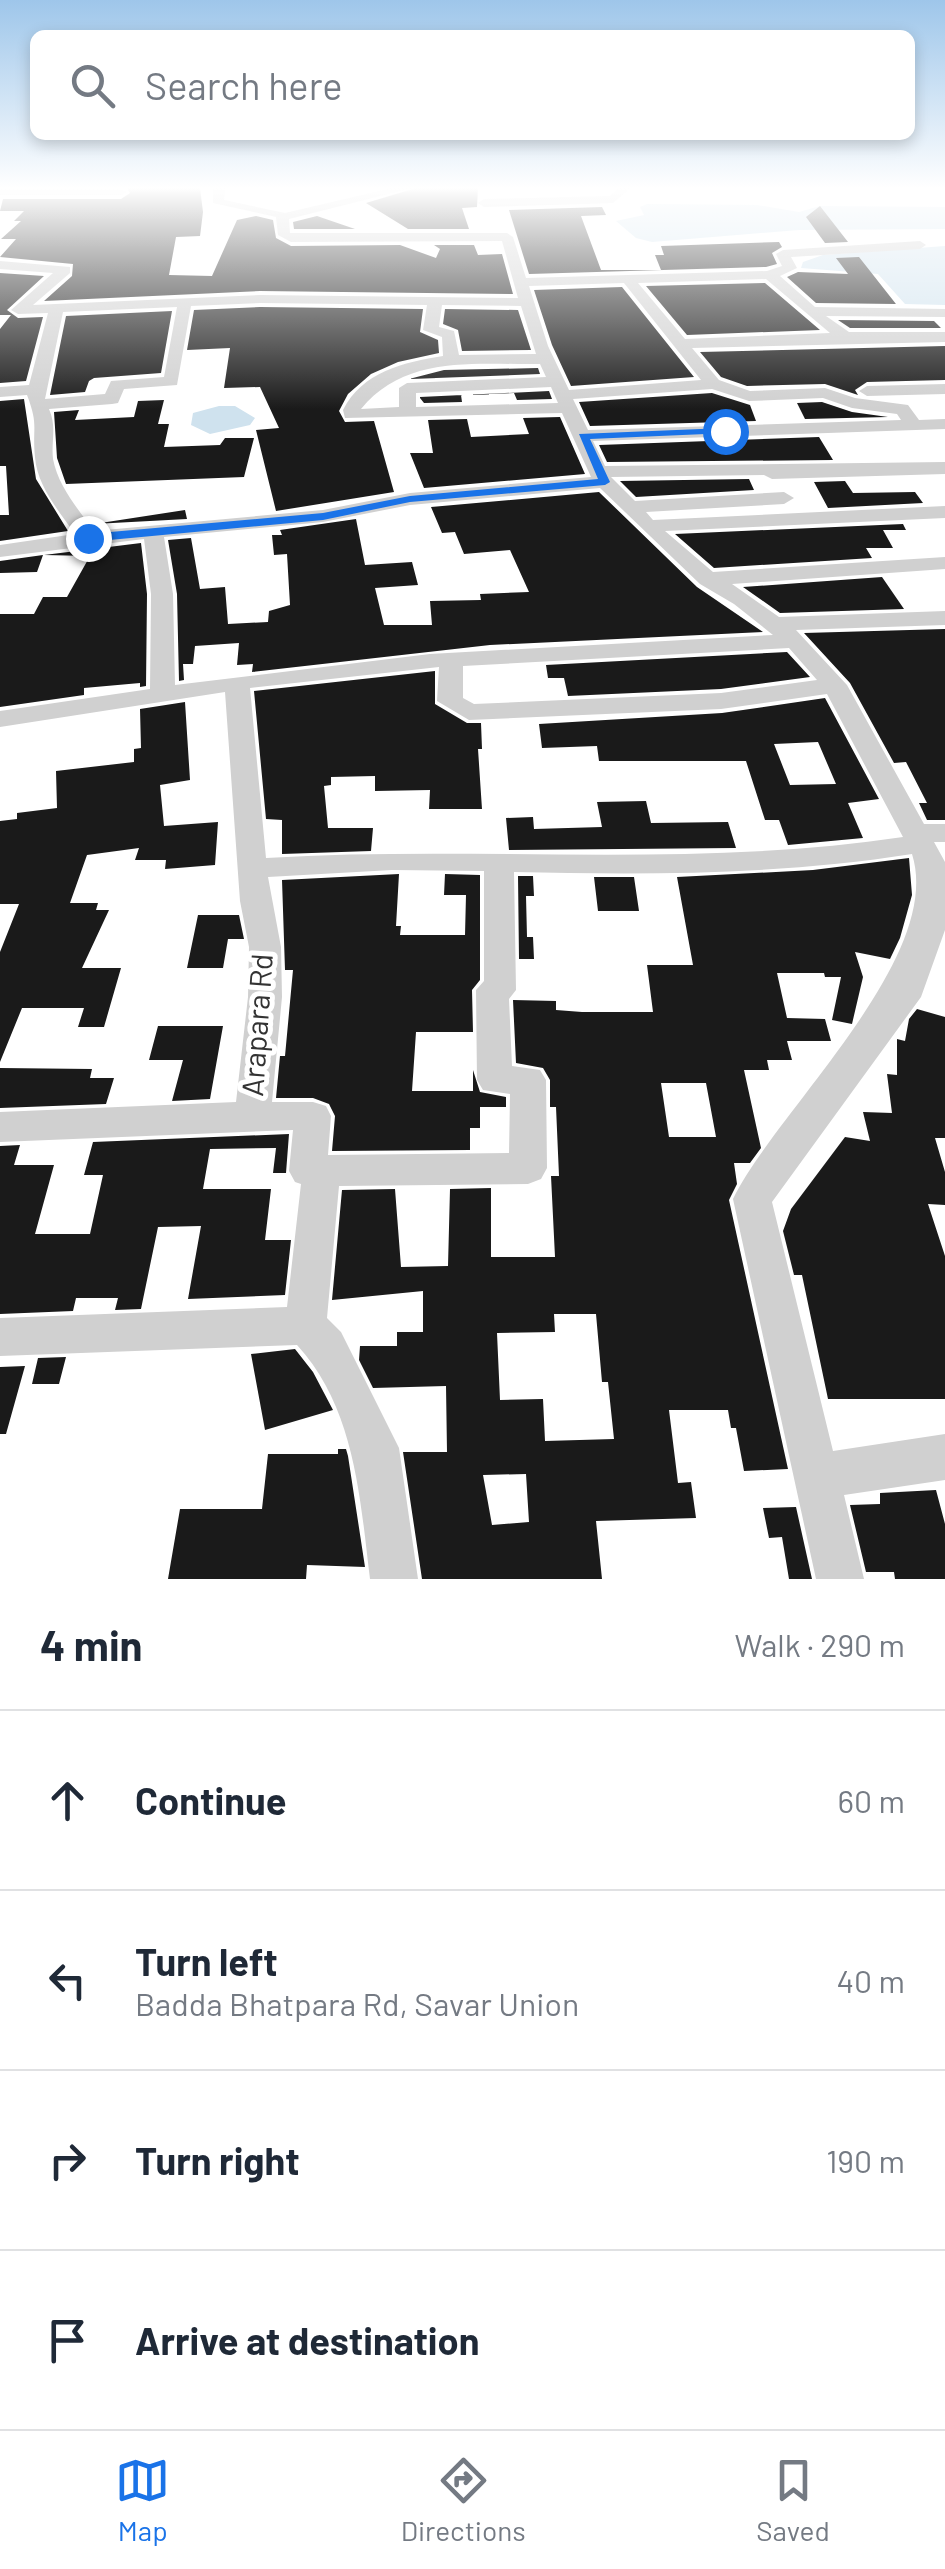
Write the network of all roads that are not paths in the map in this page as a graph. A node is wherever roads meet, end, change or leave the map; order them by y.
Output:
1 (514, 262) edge
2 (787, 262) edge
3 (0, 266) edge
4 (768, 275) junction
5 (628, 280) junction
6 (522, 292) junction
7 (185, 301) junction
8 (435, 302) junction
9 (19, 309) junction
10 (56, 309) junction
11 (0, 310) edge
12 (811, 311) junction
13 (937, 313) edge
14 (906, 314) junction
15 (927, 336) junction
16 (945, 336) edge
17 (845, 337) junction
18 (683, 344) junction
19 (451, 360) junction
20 (713, 384) junction
21 (560, 386) junction
22 (945, 389) edge
23 (0, 392) edge
24 (825, 393) junction
25 (38, 397) junction
26 (408, 412) junction
27 (945, 424) edge
28 (914, 425) junction
29 (752, 431) junction
30 (595, 462) junction
31 (769, 466) junction
32 (945, 468) edge
33 (784, 498) junction
34 (945, 512) edge
35 (639, 516) junction
36 (793, 518) junction
37 (153, 534) junction
38 (88, 538) junction
39 (0, 551) edge
40 (945, 564) edge
41 (708, 579) junction
42 (945, 618) edge
43 (785, 632) junction
44 (451, 660) junction
45 (236, 683) junction
46 (835, 684) junction
47 (162, 695) junction
48 (0, 718) edge
49 (926, 837) edge
50 (500, 863) junction
51 (252, 868) junction
52 (252, 1116) junction
53 (0, 1128) edge
54 (321, 1170) junction
55 (306, 1325) junction
56 (0, 1338) edge
57 (945, 1457) edge
58 (816, 1476) junction
59 (394, 1579) edge
60 (840, 1579) edge

1 - 6 street
2 - 4 street
3 - 9 street
4 - 5 street
4 - 12 street
5 - 6 street
5 - 18 street
6 - 8 street
6 - 21 street
7 - 8 street
7 - 10 street
7 - 25 street
8 - 19 street
9 - 10 street
9 - 11 street
10 - 25 street
12 - 14 street
12 - 17 street
13 - 14 street
14 - 15 street
15 - 16 street
15 - 17 street
17 - 18 street
18 - 20 street
19 - 21 street
19 - 26 street
20 - 21 street
20 - 24 street
21 - 26 street
21 - 26 street
21 - 30 street
22 - 24 street
23 - 25 street
24 - 28 street
25 - 38 street
27 - 28 street
28 - 29 street
29 - 30 street
29 - 31 street
30 - 31 street
30 - 35 street
30 - 37 street
31 - 32 street
31 - 33 street
33 - 35 street
33 - 36 street
34 - 36 street
35 - 36 street
35 - 41 street
37 - 38 street
37 - 47 street
38 - 39 street
40 - 41 street
41 - 43 street
42 - 43 street
43 - 44 street
43 - 46 street
44 - 45 street
44 - 46 street
45 - 47 street
45 - 51 street, Arapara Rd
46 - 49 street
47 - 48 street
49 - 50 street
49 - 58 street
50 - 51 street
50 - 54 street
51 - 52 street, Arapara Rd
52 - 53 street, Arapara Rd
52 - 54 street
54 - 55 street
55 - 56 street
55 - 59 street
57 - 58 street
58 - 60 street

